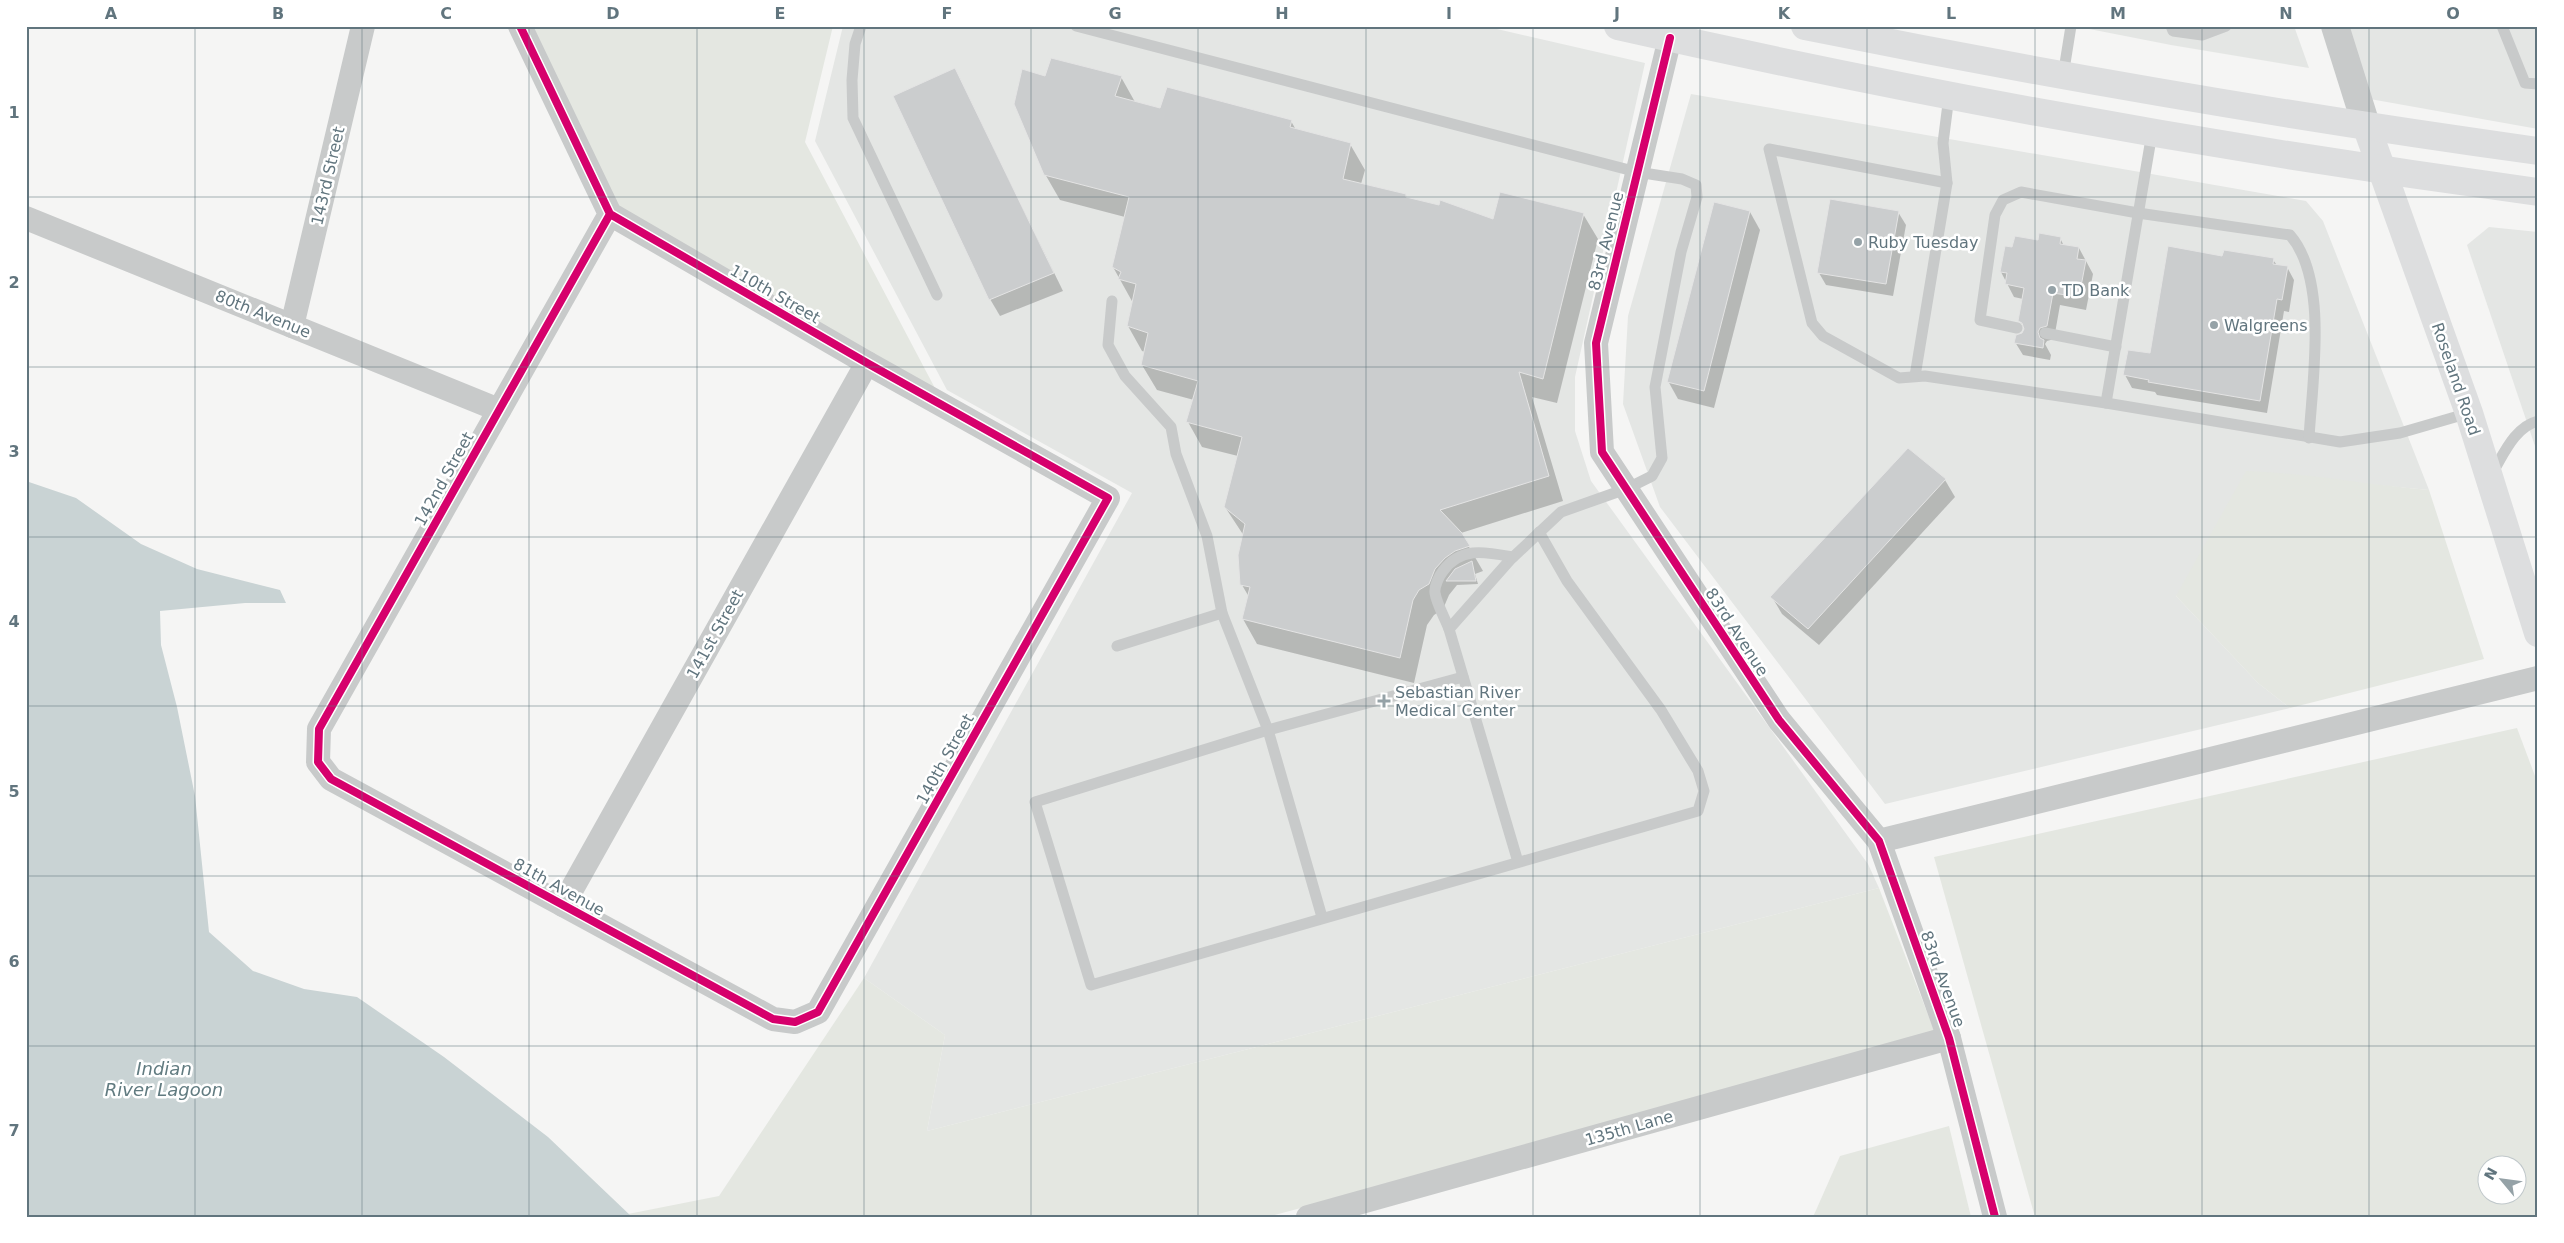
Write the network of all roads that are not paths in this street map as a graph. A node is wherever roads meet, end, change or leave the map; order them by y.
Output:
1 (363, 26) edge
2 (520, 26) edge
3 (861, 26) edge
4 (1076, 26) edge
5 (1618, 26) edge
6 (1805, 26) edge
7 (2071, 26) edge
8 (2171, 26) edge
9 (2226, 26) edge
10 (2335, 26) edge
11 (2502, 26) edge
12 (2201, 30) edge
13 (1677, 32) edge
14 (2063, 76) junction
15 (2538, 84) edge
16 (1949, 96) junction
17 (2367, 128) junction
18 (2152, 133) junction
19 (2538, 151) edge
20 (2382, 170) junction
21 (1637, 172) junction
22 (1947, 183) junction
23 (2538, 192) edge
24 (2138, 213) junction
25 (610, 214) junction
26 (26, 218) edge
27 (937, 295) dead end
28 (1112, 301) dead end
29 (292, 326) junction
30 (2017, 328) dead end
31 (2045, 333) dead end
32 (2116, 347) junction
33 (867, 363) junction
34 (1915, 376) junction
35 (2106, 403) junction
36 (498, 410) junction
37 (2469, 413) junction
38 (2538, 421) edge
39 (2309, 438) junction
40 (2490, 477) junction
41 (1626, 489) junction
42 (1108, 498) joint
43 (1539, 532) junction
44 (1513, 557) junction
45 (1222, 614) junction
46 (1449, 629) junction
47 (2538, 634) edge
48 (1117, 646) dead end
49 (1463, 677) junction
50 (2538, 678) edge
51 (1268, 730) junction
52 (318, 762) joint
53 (1879, 841) junction
54 (1518, 862) junction
55 (563, 905) junction
56 (1322, 917) junction
57 (795, 1022) joint
58 (1949, 1038) junction
59 (1308, 1217) edge
60 (1995, 1217) edge

1 - 29 street, 143rd Street
2 - 25 street
3 - 27 lane
4 - 21 lane
5 - 13 main road
6 - 14 main road
7 - 14 lane
8 - 12 lane
9 - 12 lane
10 - 17 street
11 - 15 lane
13 - 16 main road
13 - 21 street, 83rd Avenue
14 - 17 main road
16 - 18 main road
16 - 22 lane
17 - 19 main road
17 - 20 main road, Roseland Road
18 - 20 main road
18 - 24 lane
20 - 23 main road
20 - 37 main road, Roseland Road
21 - 41 street, 83rd Avenue
21 - 41 lane
22 - 34 lane
22 - 34 lane
24 - 30 lane
24 - 32 lane
24 - 39 lane
25 - 33 street, 110th Street
25 - 36 street, 142nd Street
26 - 29 street, 80th Avenue
28 - 45 lane
29 - 36 street, 80th Avenue
31 - 32 lane
32 - 35 lane
33 - 42 street, 110th Street
33 - 55 street, 141st Street
34 - 35 lane
35 - 39 lane
36 - 52 street, 142nd Street
37 - 39 lane
37 - 40 main road, Roseland Road
38 - 40 lane
40 - 47 main road, Roseland Road
41 - 43 lane
41 - 53 street, 83rd Avenue
42 - 57 street, 140th Street
43 - 44 lane
43 - 54 lane
44 - 46 lane
44 - 46 lane
45 - 48 lane
45 - 51 lane
46 - 49 lane
49 - 51 lane
49 - 54 lane
50 - 53 street
51 - 56 lane
51 - 56 lane
52 - 55 street, 81th Avenue
53 - 58 street, 83rd Avenue
54 - 56 lane
55 - 57 street, 81th Avenue
58 - 59 street, 135th Lane
58 - 60 street, 83rd Avenue

